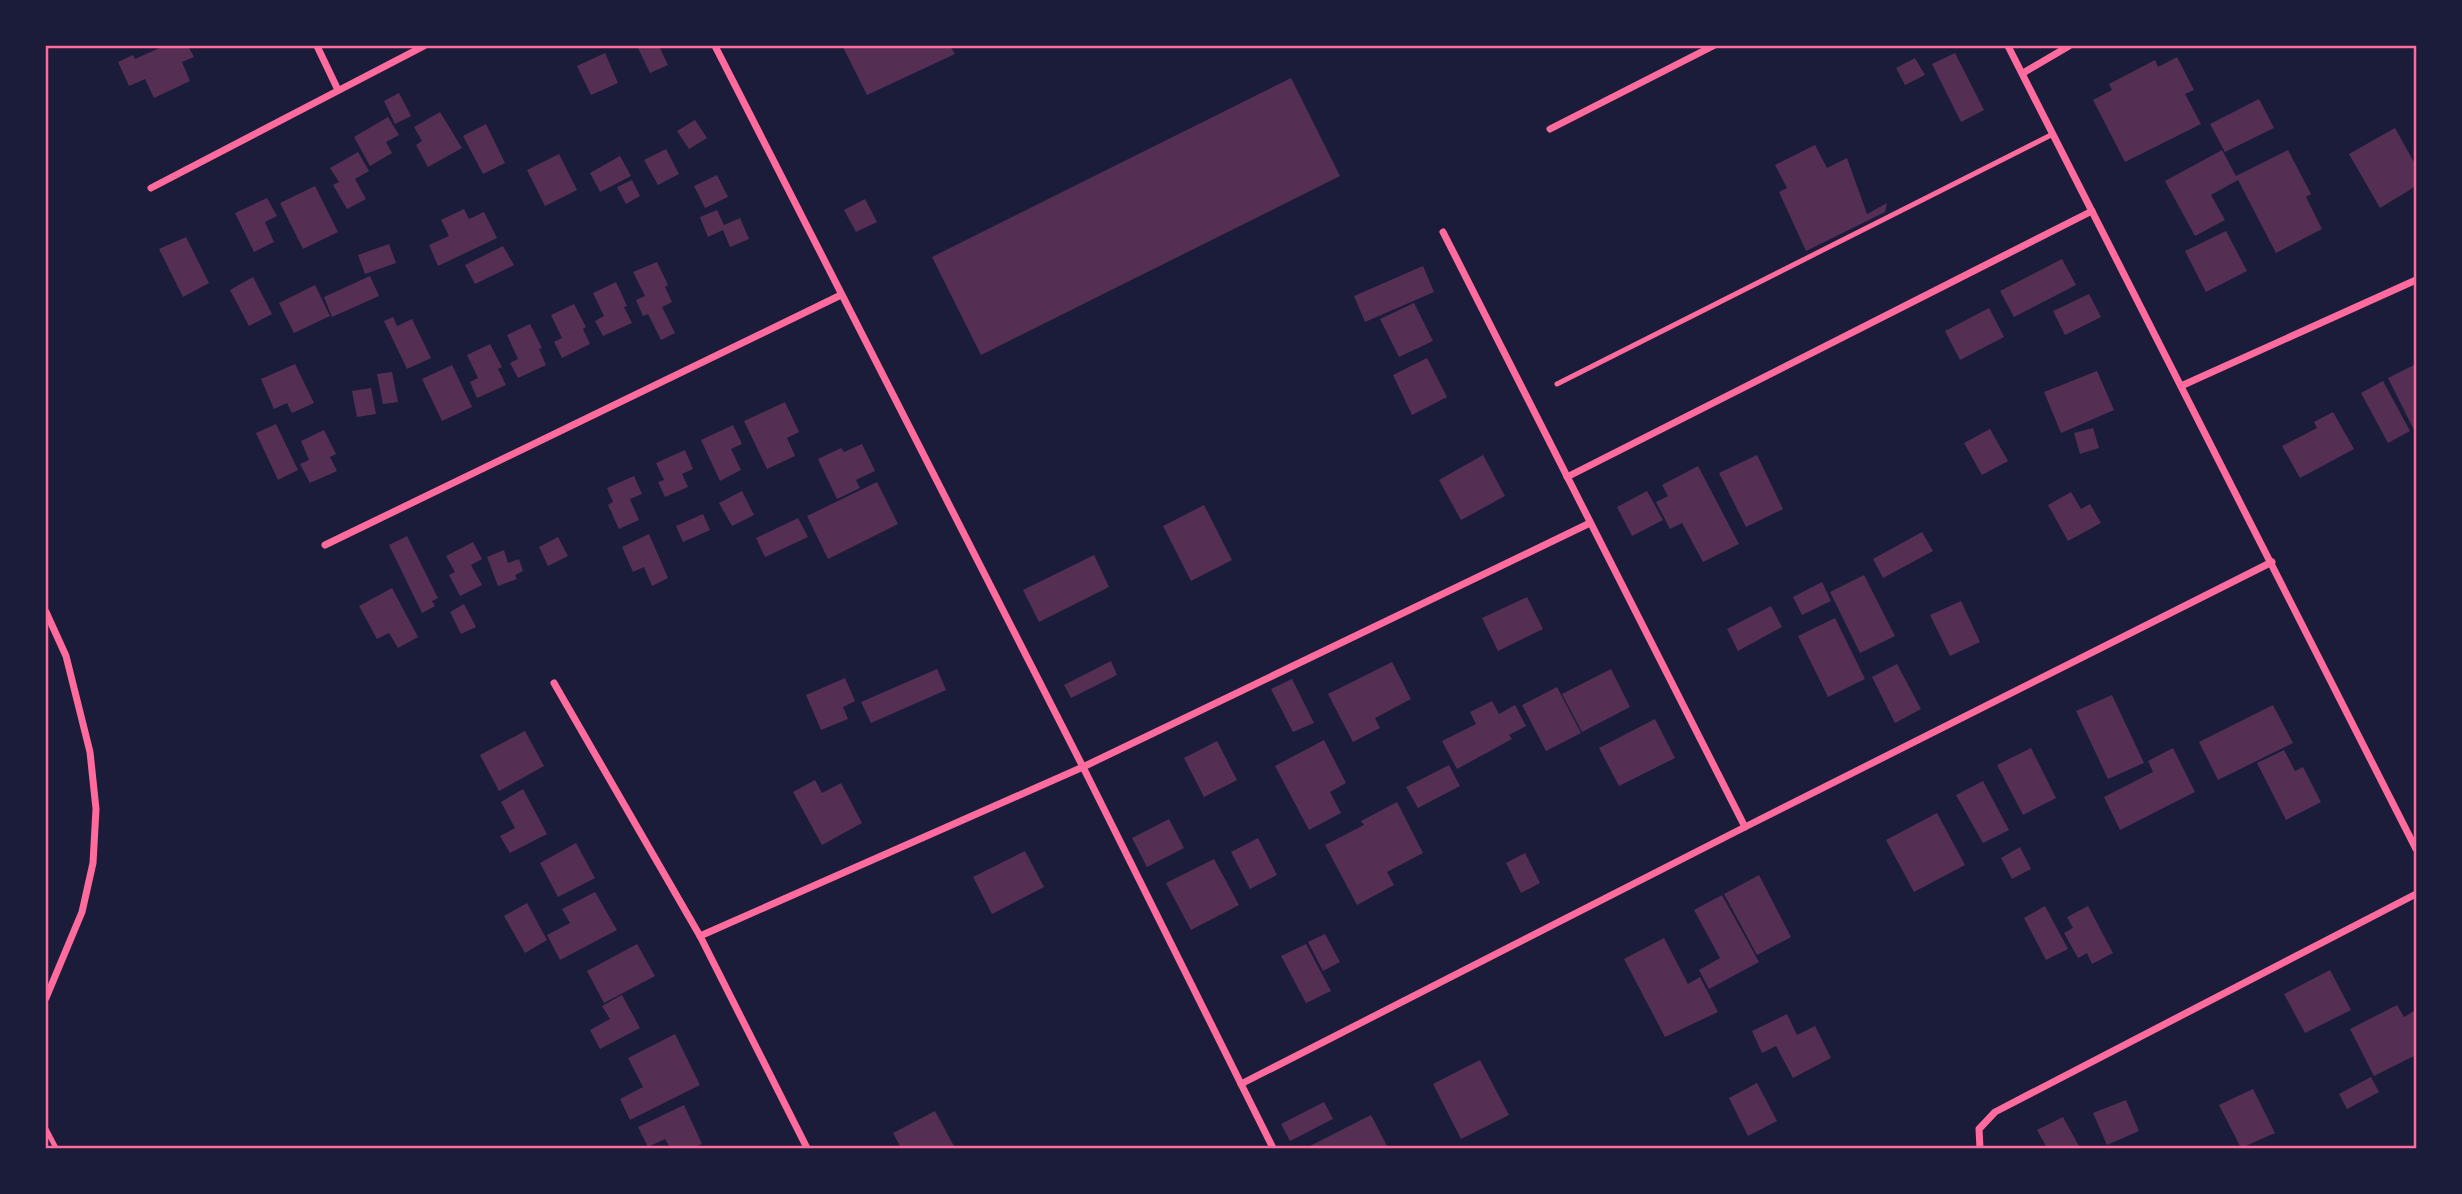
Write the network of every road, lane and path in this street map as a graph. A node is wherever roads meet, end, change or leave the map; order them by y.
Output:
1 (317, 46) edge
2 (424, 46) edge
3 (715, 46) edge
4 (1713, 46) edge
5 (2008, 46) edge
6 (2069, 46) edge
7 (2023, 73) junction
8 (338, 90) junction
9 (1550, 129) dead end
10 (2053, 134) junction
11 (151, 188) dead end
12 (2092, 211) junction
13 (1443, 232) dead end
14 (2417, 280) edge
15 (841, 295) junction
16 (1557, 384) dead end
17 (2181, 386) junction
18 (1567, 477) junction
19 (1590, 523) junction
20 (325, 545) dead end
21 (2272, 562) junction
22 (46, 612) edge
23 (554, 683) dead end
24 (1083, 767) junction
25 (1745, 827) junction
26 (2417, 849) edge
27 (2417, 894) edge
28 (699, 936) junction
29 (46, 998) edge
30 (1241, 1084) junction
31 (46, 1129) edge
32 (56, 1149) edge
33 (807, 1149) edge
34 (1273, 1149) edge
35 (1980, 1149) edge

1 - 8 street
2 - 8 street
3 - 15 street
4 - 9 street
5 - 7 street
6 - 7 street
7 - 10 street
8 - 11 street
10 - 12 street
10 - 16 lane
12 - 17 street
12 - 18 street
13 - 18 street
14 - 17 street
15 - 20 street
15 - 24 street
17 - 21 street
18 - 19 street
19 - 24 street
19 - 25 street
21 - 25 street
21 - 26 street
22 - 29 street
23 - 28 street
24 - 28 street
24 - 30 street
25 - 30 street
27 - 35 street
28 - 33 street
30 - 34 street
31 - 32 lane

